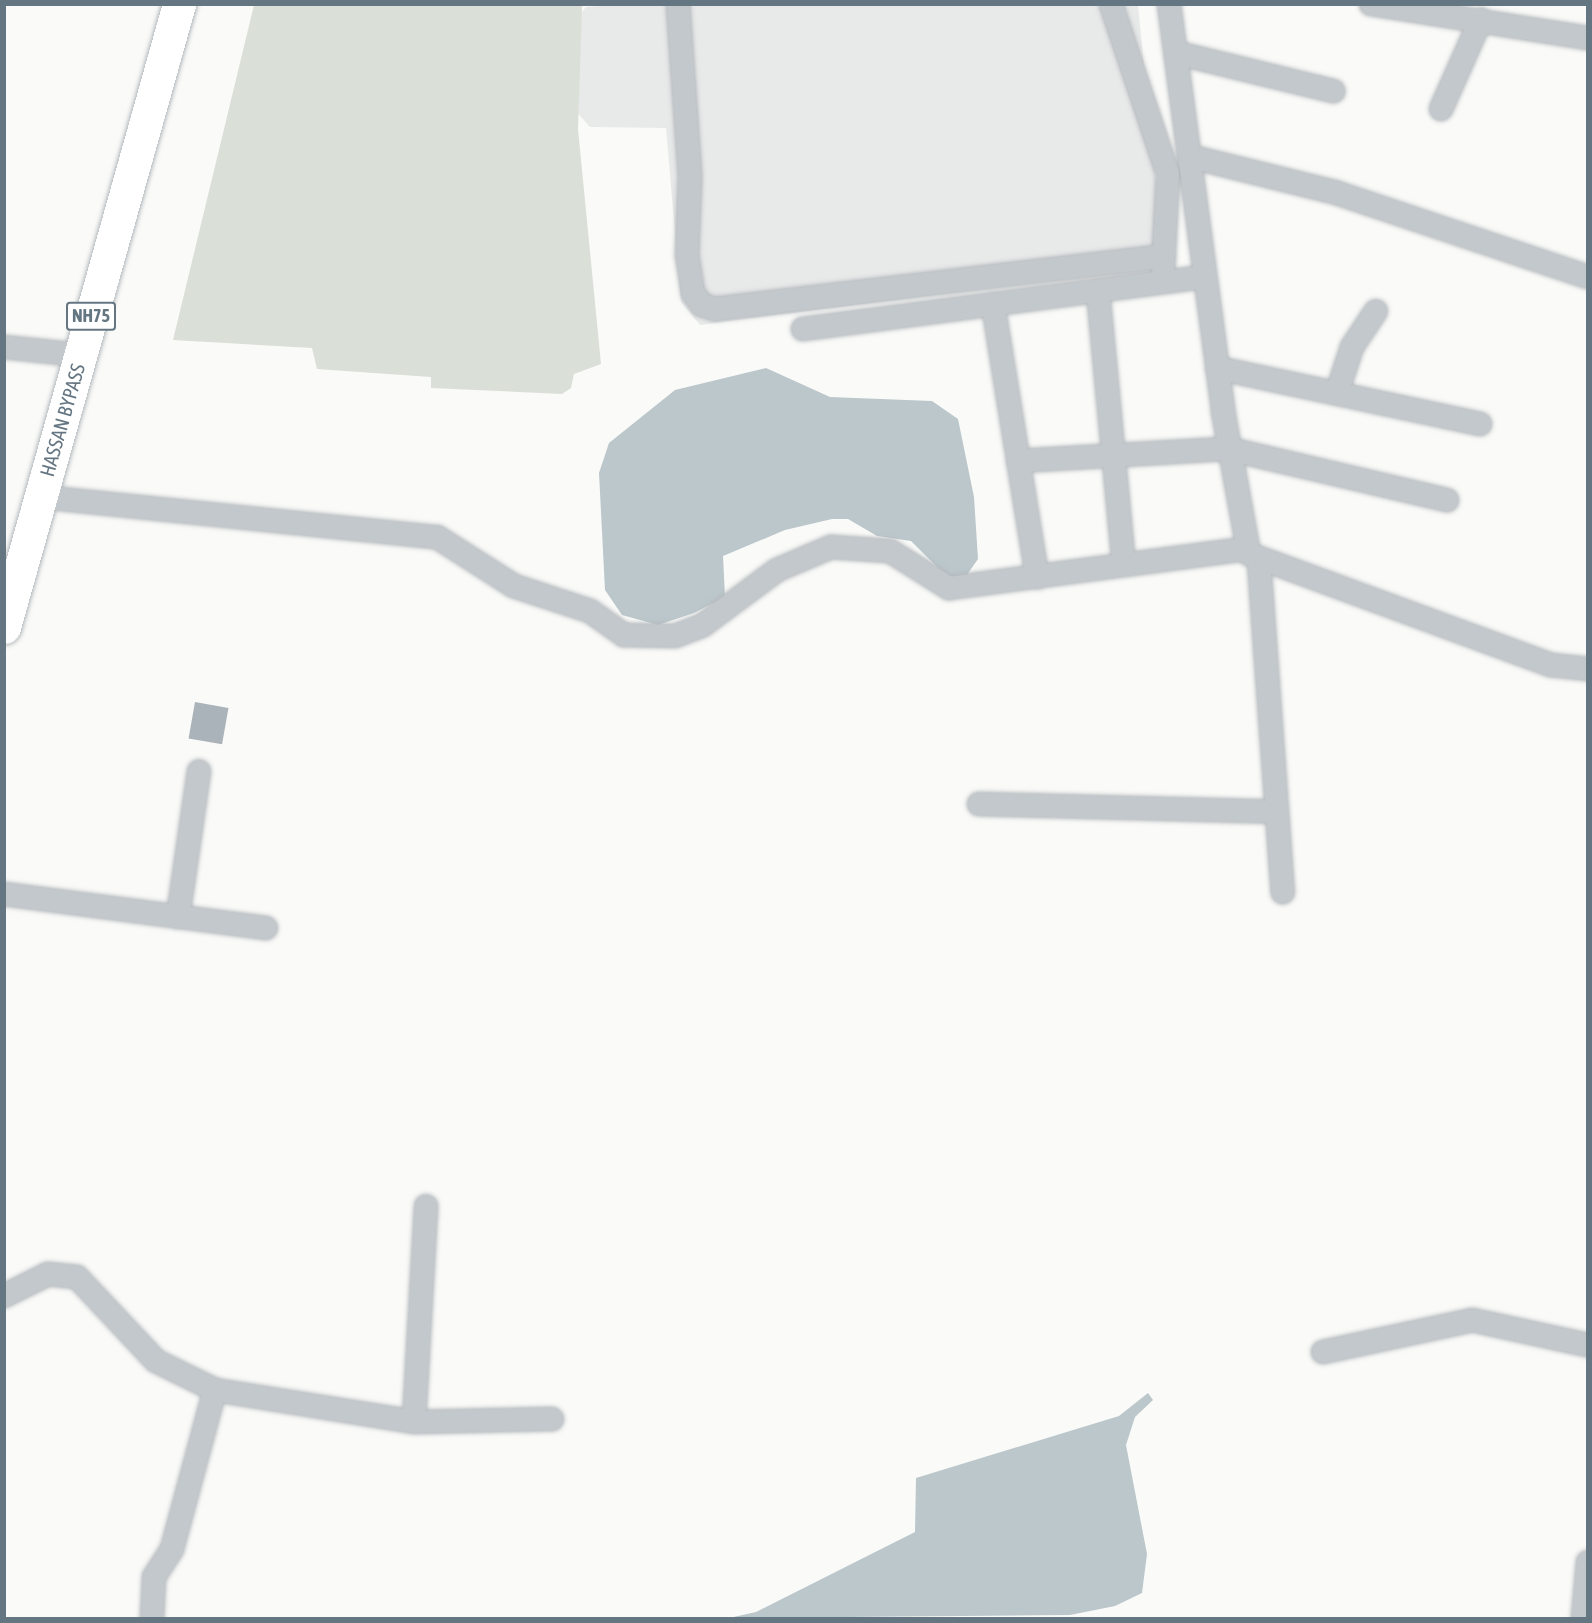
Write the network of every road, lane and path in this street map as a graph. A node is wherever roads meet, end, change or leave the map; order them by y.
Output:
1 (179, 4) edge
2 (678, 4) edge
3 (1111, 4) edge
4 (1169, 4) edge
5 (1371, 4) edge
6 (1439, 9) edge
7 (1481, 19) junction
8 (1587, 38) edge
9 (1177, 53) junction
10 (1333, 91) dead end
11 (1442, 110) dead end
12 (1192, 157) junction
13 (1164, 256) junction
14 (1587, 276) edge
15 (1205, 277) junction
16 (1163, 282) junction
17 (1098, 291) junction
18 (993, 304) junction
19 (1376, 311) dead end
20 (803, 329) dead end
21 (4, 347) edge
22 (80, 355) junction
23 (1217, 368) junction
24 (1337, 393) junction
25 (1480, 424) dead end
26 (1229, 448) junction
27 (1113, 455) junction
28 (1018, 461) junction
29 (41, 497) junction
30 (1447, 500) dead end
31 (1253, 555) junction
32 (1124, 565) junction
33 (1037, 577) junction
34 (4, 627) edge
35 (1587, 669) edge
36 (199, 772) dead end
37 (979, 804) dead end
38 (1277, 812) junction
39 (1283, 892) dead end
40 (4, 894) edge
41 (178, 916) junction
42 (266, 928) dead end
43 (426, 1206) dead end
44 (4, 1296) edge
45 (1587, 1345) edge
46 (1323, 1352) dead end
47 (215, 1390) junction
48 (552, 1419) dead end
49 (414, 1422) junction
50 (1587, 1563) edge
51 (152, 1618) edge
52 (1583, 1618) edge

1 - 22 highway, HASSAN BYPASS / NH75
2 - 13 street
3 - 13 street
4 - 9 street
5 - 6 street
6 - 7 street
7 - 8 street
7 - 11 street
9 - 10 street
9 - 12 street
12 - 14 street
12 - 15 street
13 - 16 street
15 - 16 street
15 - 23 street
16 - 17 street
17 - 18 street
17 - 27 street
18 - 20 street
18 - 28 street
19 - 24 street
21 - 22 street
22 - 29 highway, HASSAN BYPASS / NH75
23 - 24 street
23 - 26 street
24 - 25 street
26 - 27 street
26 - 30 street
26 - 31 street
27 - 28 street
27 - 32 street
28 - 33 street
29 - 33 street
29 - 34 highway, HASSAN BYPASS / NH75
31 - 32 street
31 - 35 street
31 - 38 street
32 - 33 street
36 - 41 street
37 - 38 street
38 - 39 street
40 - 41 street
41 - 42 street
43 - 49 street
44 - 47 street
45 - 46 street
47 - 49 street
47 - 51 street
48 - 49 street
50 - 52 street

